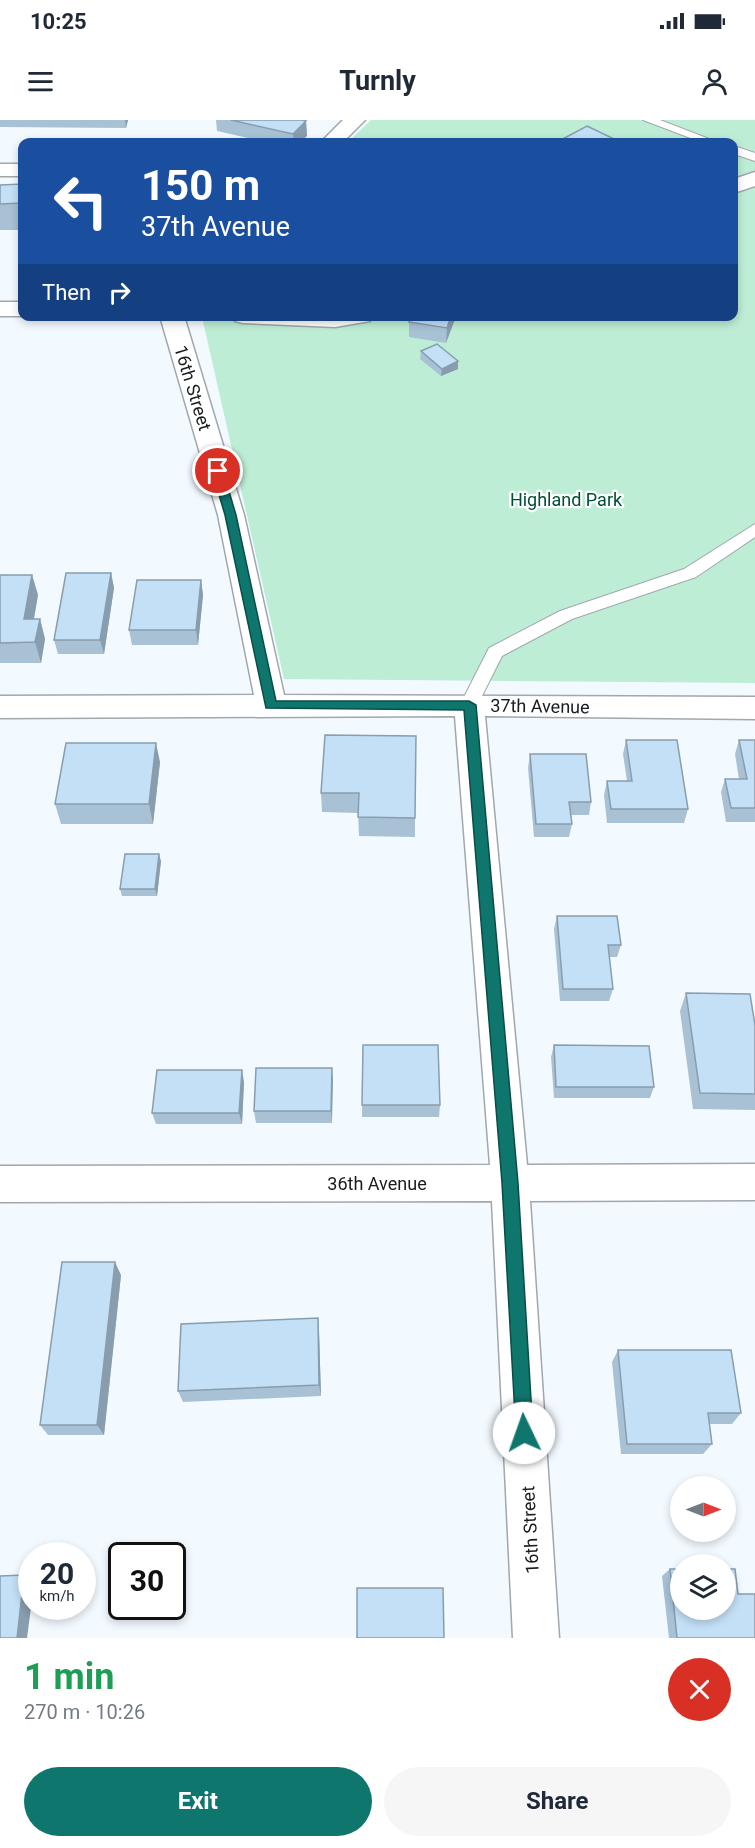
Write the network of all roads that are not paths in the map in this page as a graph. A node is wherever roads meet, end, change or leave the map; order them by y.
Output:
1 (355, 120) edge
2 (649, 120) edge
3 (335, 138) edge
4 (700, 138) edge
5 (738, 152) edge
6 (755, 158) edge
7 (0, 170) edge
8 (18, 170) edge
9 (755, 178) edge
10 (738, 185) edge
11 (0, 309) edge
12 (18, 309) edge
13 (173, 321) edge
14 (755, 529) edge
15 (271, 705) junction
16 (469, 705) junction
17 (0, 707) edge
18 (755, 708) edge
19 (755, 1182) edge
20 (510, 1183) junction
21 (0, 1185) edge
22 (536, 1638) edge

1 - 3 street
2 - 4 lane
5 - 6 lane
7 - 8 street
9 - 10 street
11 - 12 street
13 - 15 street, 16th Street
14 - 16 lane
15 - 16 street, 37th Avenue
15 - 17 street, 37th Avenue
16 - 18 street, 37th Avenue
16 - 20 street, 16th Street
19 - 20 street, 36th Avenue
20 - 21 street, 36th Avenue
20 - 22 street, 16th Street

